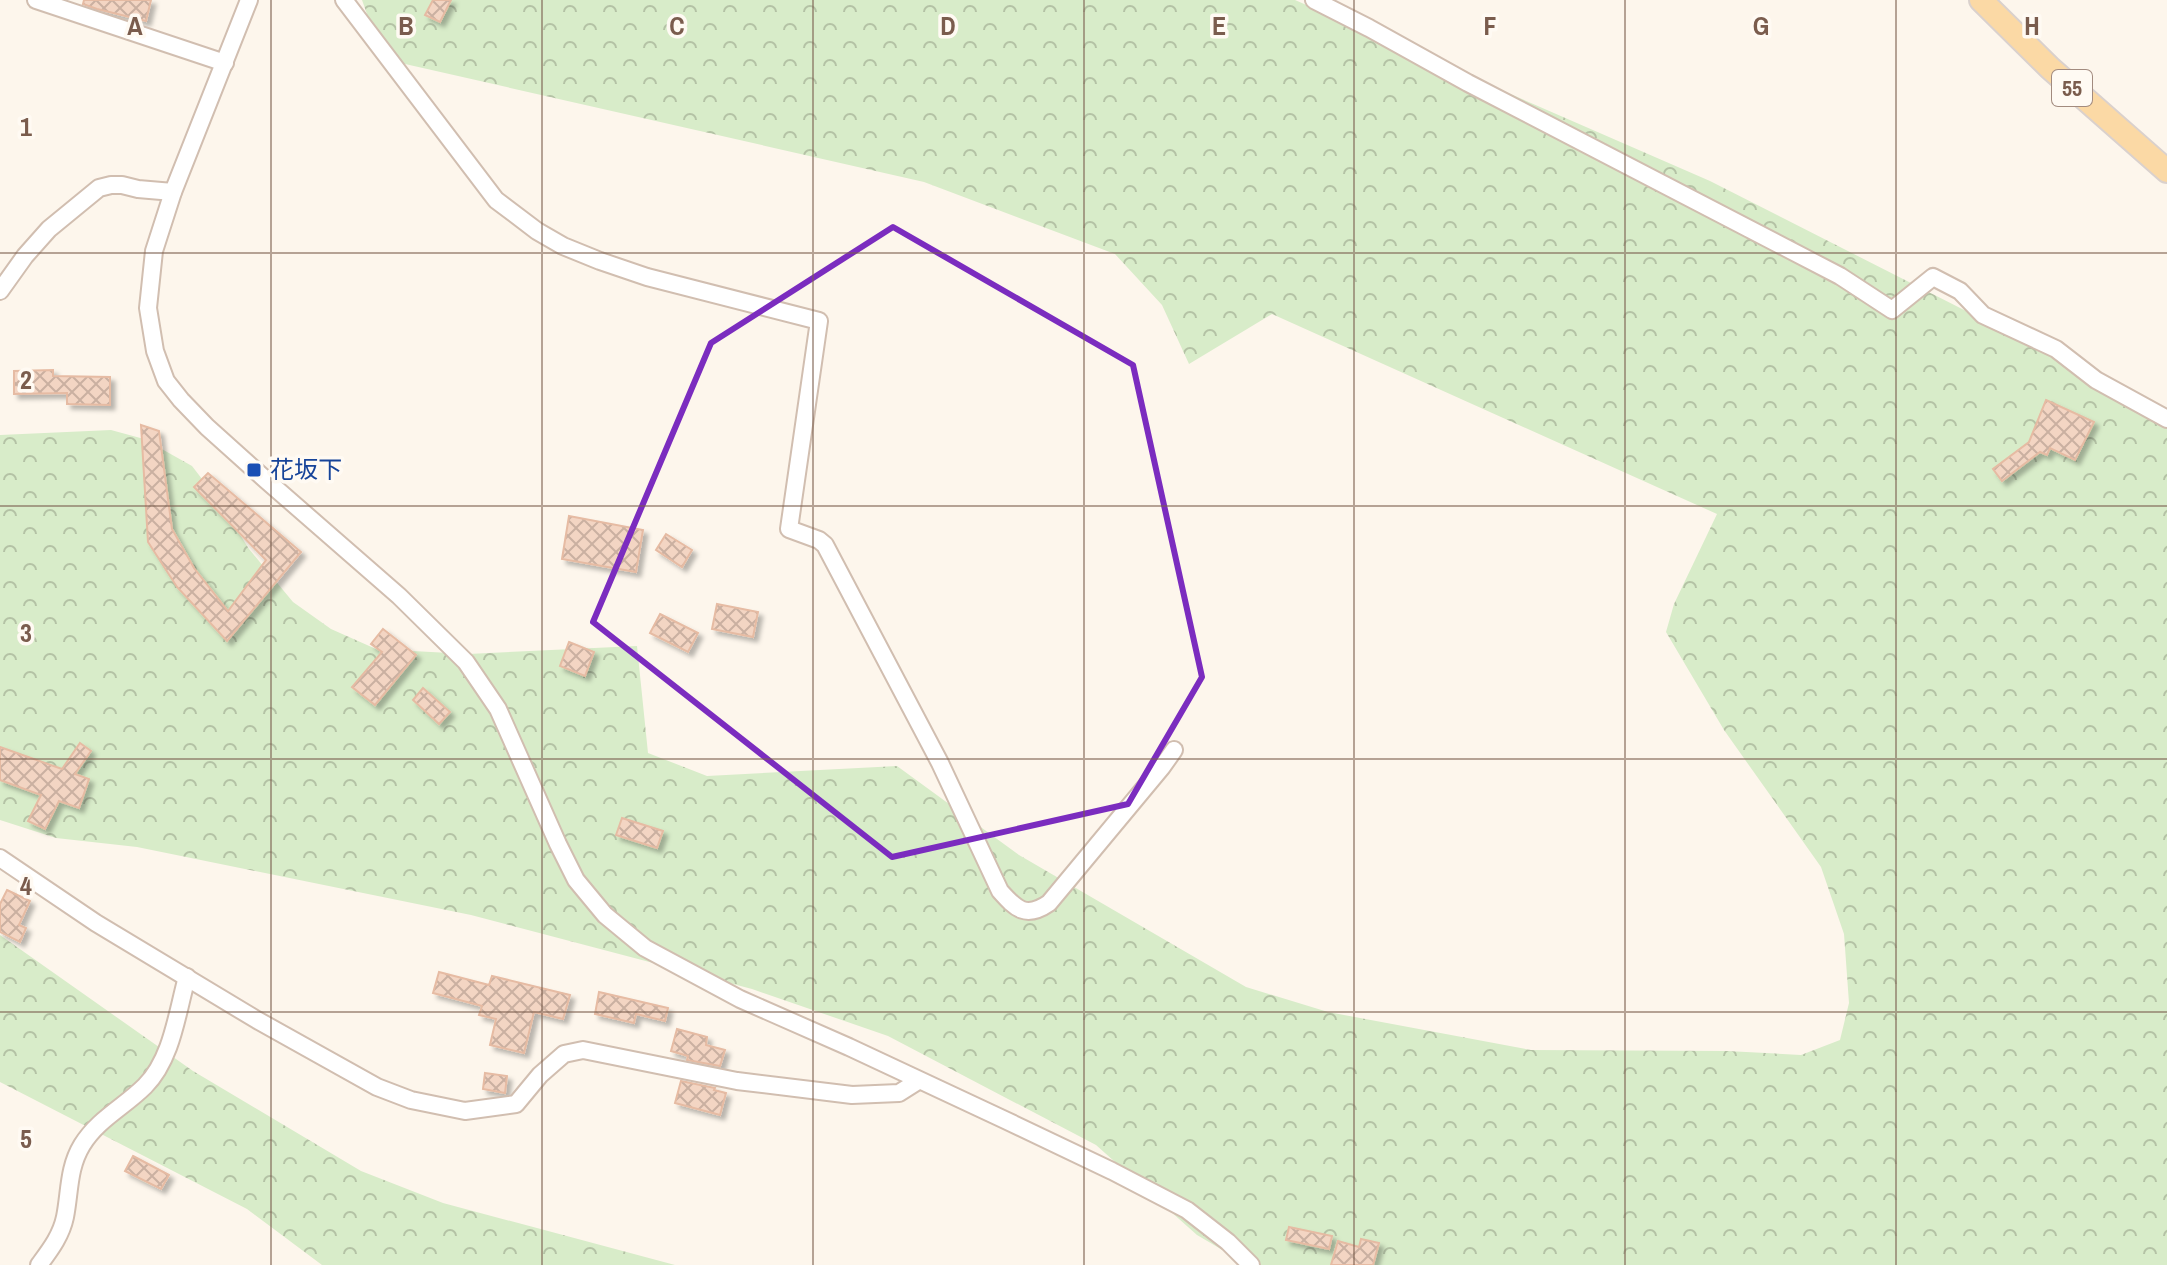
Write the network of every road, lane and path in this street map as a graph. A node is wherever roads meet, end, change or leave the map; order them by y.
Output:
1 (36, 0) edge
2 (249, 0) edge
3 (344, 0) edge
4 (1314, 0) edge
5 (1981, 0) edge
6 (225, 63) junction
7 (2167, 171) edge
8 (173, 192) junction
9 (0, 291) edge
10 (2167, 419) edge
11 (1174, 750) dead end
12 (0, 858) edge
13 (187, 977) junction
14 (918, 1081) junction
15 (39, 1265) edge
16 (1251, 1265) edge

1 - 6 street
2 - 6 street
3 - 11 street
4 - 10 street
5 - 7 main road, 55
6 - 8 street
8 - 9 street
8 - 14 street
12 - 13 street
13 - 14 street
13 - 15 street
14 - 16 street

